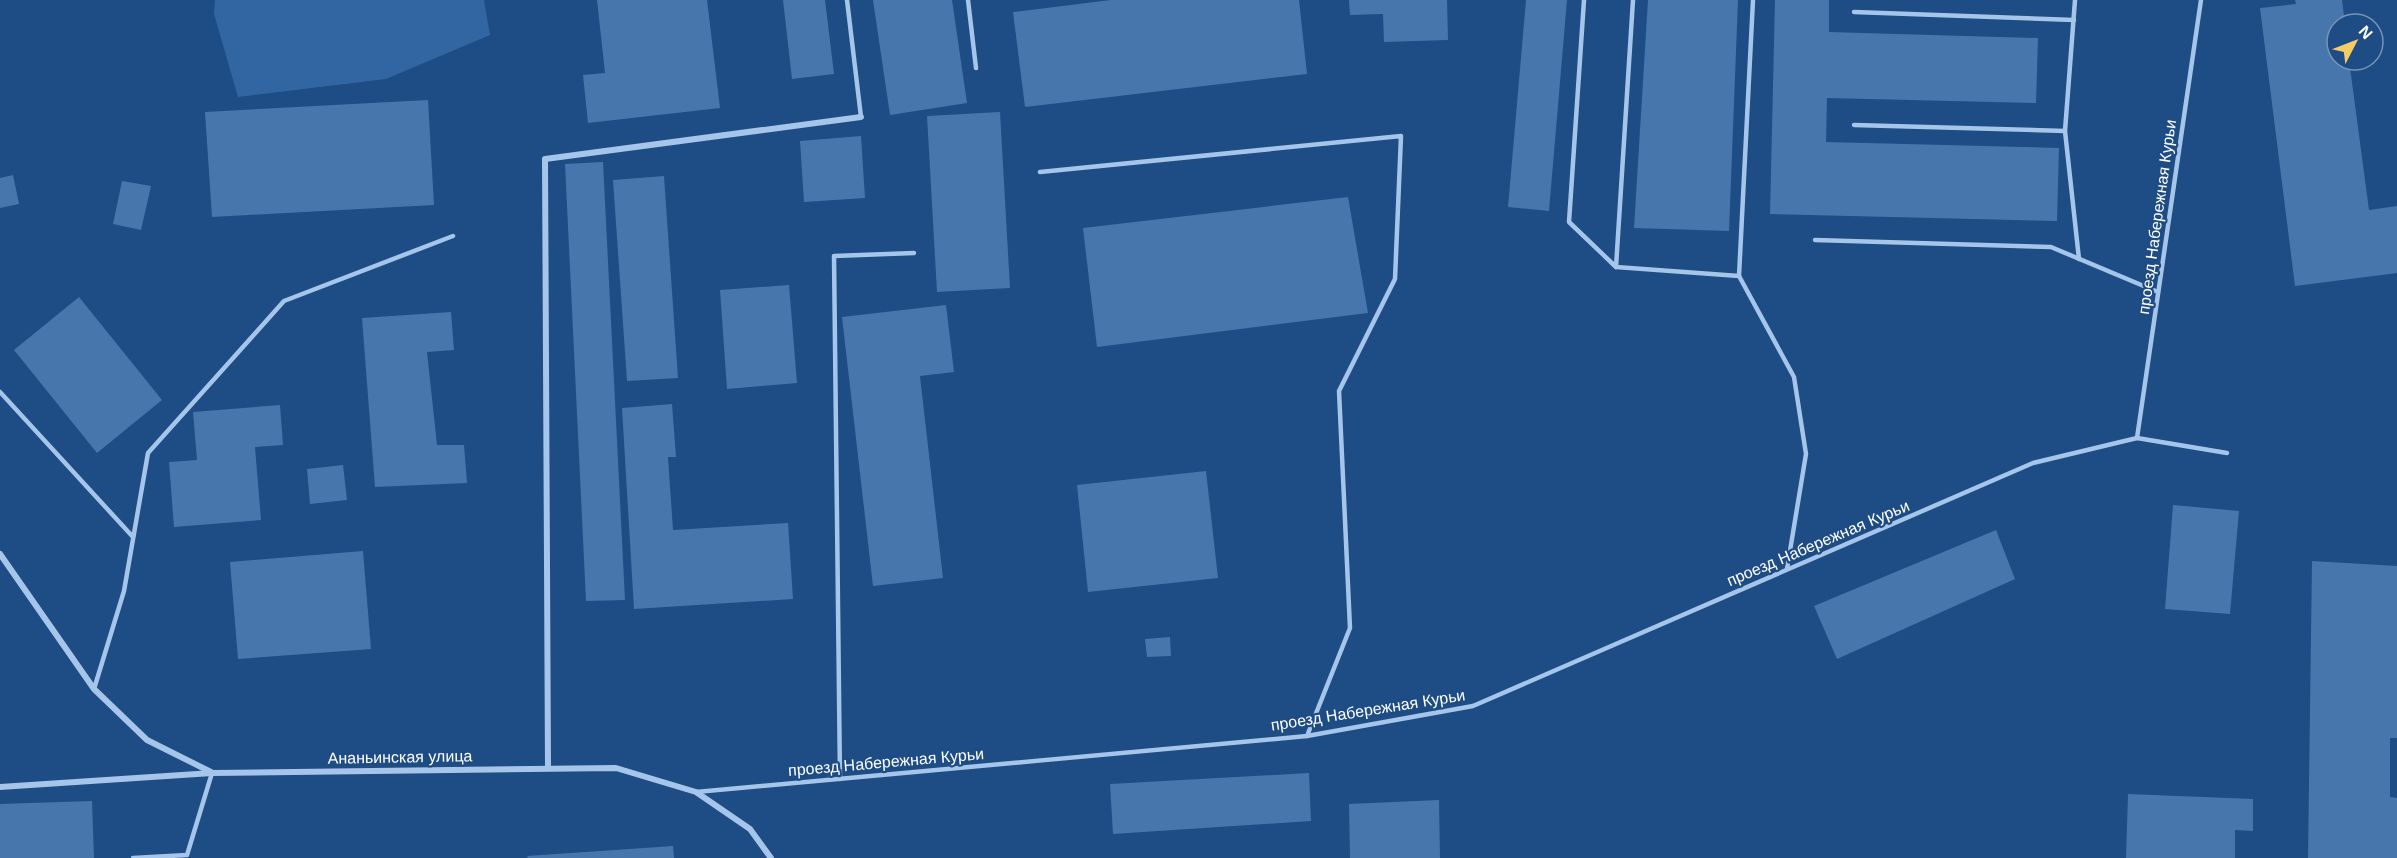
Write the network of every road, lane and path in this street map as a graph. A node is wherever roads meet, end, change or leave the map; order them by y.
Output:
1 (847, 0) edge
2 (968, 0) edge
3 (1584, 0) edge
4 (1633, 0) edge
5 (1753, 0) edge
6 (2076, 0) edge
7 (2201, 0) edge
8 (1854, 12) dead end
9 (2074, 20) junction
10 (976, 68) dead end
11 (861, 117) joint
12 (1854, 125) dead end
13 (2065, 131) junction
14 (1040, 172) dead end
15 (453, 236) dead end
16 (1815, 240) dead end
17 (914, 253) dead end
18 (2079, 259) junction
19 (1616, 267) junction
20 (1739, 276) junction
21 (2158, 292) junction
22 (0, 392) edge
23 (2137, 438) junction
24 (2228, 453) dead end
25 (133, 537) junction
26 (0, 554) edge
27 (1787, 569) junction
28 (93, 689) junction
29 (1307, 736) junction
30 (548, 768) junction
31 (212, 773) junction
32 (840, 779) junction
33 (0, 787) edge
34 (696, 792) junction
35 (133, 858) edge
36 (771, 858) edge

1 - 11 lane
2 - 10 lane
3 - 19 lane
4 - 19 lane
5 - 20 lane
6 - 9 lane
7 - 21 lane, проезд Набережная Курьи
8 - 9 lane
9 - 13 lane
11 - 30 street
12 - 13 lane
13 - 18 lane
14 - 29 lane
15 - 25 lane
16 - 18 lane
17 - 32 lane
18 - 21 lane
19 - 20 lane
20 - 27 lane
21 - 23 lane, проезд Набережная Курьи
22 - 25 lane
23 - 24 lane, проезд Набережная Курьи
23 - 27 lane, проезд Набережная Курьи
25 - 28 lane
26 - 28 street
27 - 29 lane, проезд Набережная Курьи
28 - 31 street
29 - 32 lane, проезд Набережная Курьи
30 - 31 street, Ананьинская улица
30 - 34 street, Ананьинская улица
31 - 33 street, Ананьинская улица
31 - 35 lane
32 - 34 lane, проезд Набережная Курьи
34 - 36 street, Ананьинская улица

